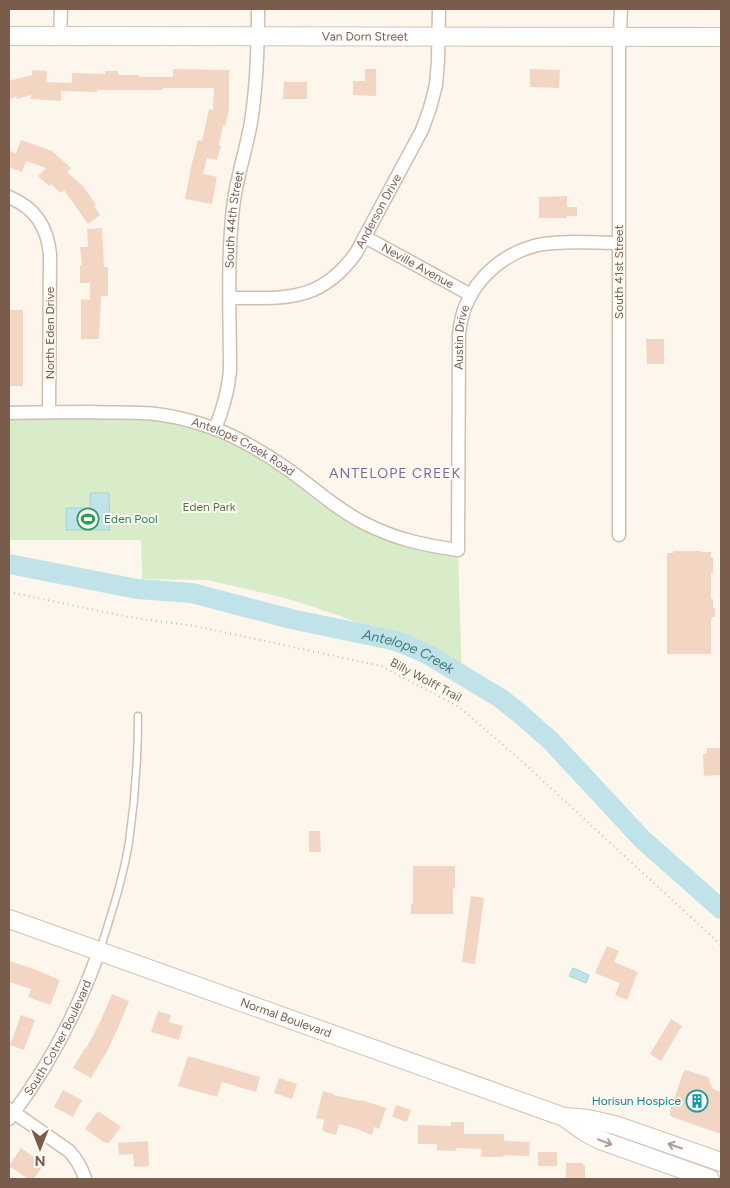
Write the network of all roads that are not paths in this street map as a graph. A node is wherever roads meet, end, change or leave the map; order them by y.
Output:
1 (61, 9) edge
2 (258, 9) edge
3 (439, 9) edge
4 (621, 9) edge
5 (9, 36) edge
6 (60, 36) junction
7 (257, 36) junction
8 (438, 36) junction
9 (620, 36) junction
10 (721, 36) edge
11 (9, 197) edge
12 (365, 237) junction
13 (619, 243) junction
14 (471, 294) junction
15 (230, 298) junction
16 (9, 412) edge
17 (50, 412) junction
18 (215, 429) junction
19 (619, 535) dead end
20 (458, 550) joint
21 (138, 716) dead end
22 (9, 919) edge
23 (100, 951) junction
24 (11, 1114) edge
25 (564, 1117) junction
26 (721, 1162) edge
27 (85, 1178) dead end
28 (710, 1179) edge

1 - 6 street
2 - 7 street, South 44th Street
3 - 8 street, Anderson Drive
4 - 9 street, South 41st Street
5 - 6 main road, Van Dorn Street
6 - 7 main road, Van Dorn Street
7 - 8 main road, Van Dorn Street
7 - 15 street, South 44th Street
8 - 9 main road, Van Dorn Street
8 - 12 street, Anderson Drive
9 - 10 main road, Van Dorn Street
9 - 13 street, South 41st Street
11 - 17 street, North Eden Drive
12 - 14 street, Neville Avenue
12 - 15 street, Anderson Drive
13 - 14 street, Austin Drive
13 - 19 street, South 41st Street
14 - 20 street, Austin Drive
15 - 18 street, South 44th Street
16 - 17 street, Antelope Creek Road
17 - 18 street, Antelope Creek Road
18 - 20 street, Antelope Creek Road
21 - 23 lane
22 - 23 main road, Normal Boulevard
23 - 24 street, South Cotner Boulevard
23 - 25 main road, Normal Boulevard
24 - 27 street
26 -> 25 main road, Normal Boulevard
25 -> 28 main road, Normal Boulevard

